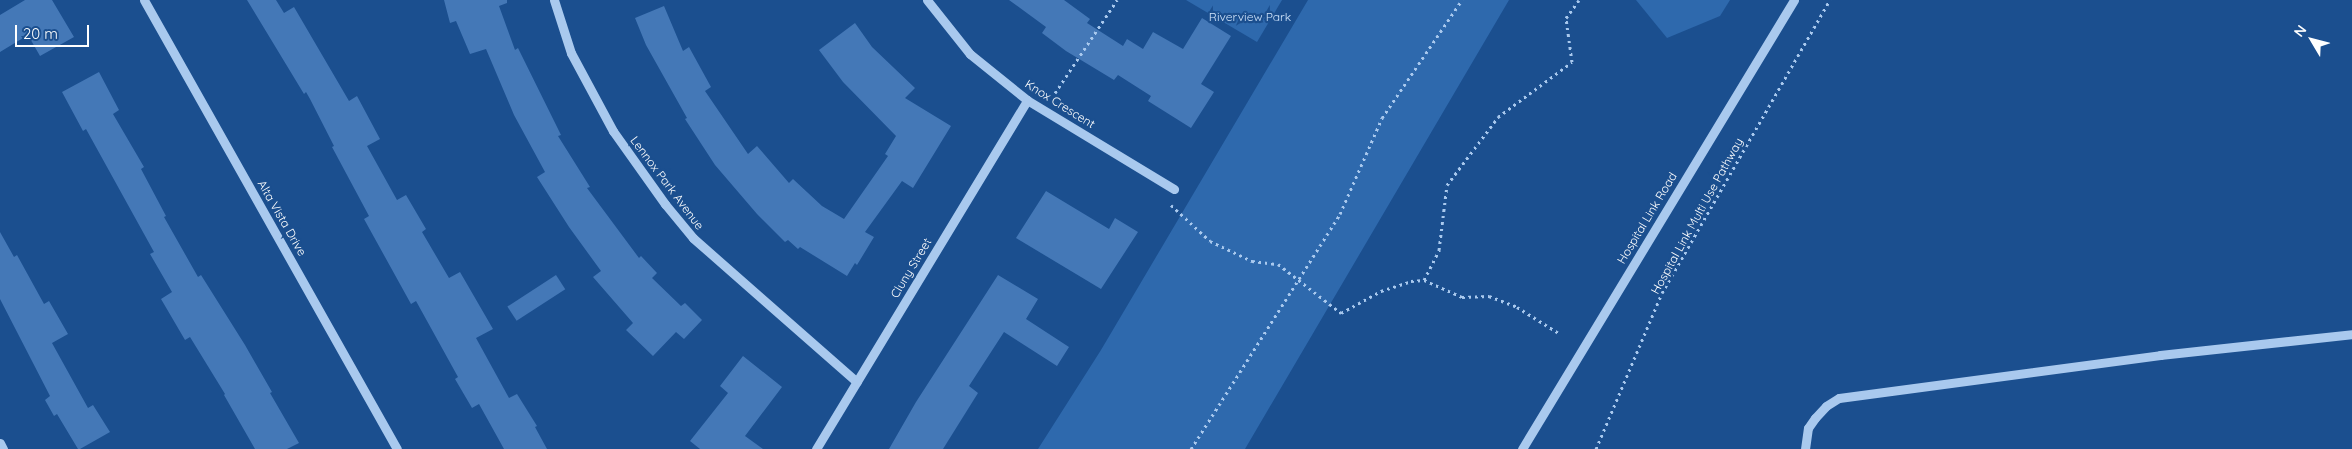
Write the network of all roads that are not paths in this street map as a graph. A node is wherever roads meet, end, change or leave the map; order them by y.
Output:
1 (144, 0) edge
2 (554, 0) edge
3 (927, 0) edge
4 (1794, 0) edge
5 (1027, 100) junction
6 (1174, 189) road end
7 (2352, 334) edge
8 (856, 382) junction
9 (0, 443) edge
10 (4, 449) edge
11 (397, 449) edge
12 (816, 449) edge
13 (1522, 449) edge
14 (1805, 449) edge

1 - 11 street, Alta Vista Drive
2 - 8 street, Lennox Park Avenue
3 - 5 street, Knox Crescent
4 - 13 street, Hospital Link Road
5 - 6 street, Knox Crescent
5 - 8 street, Cluny Street
7 - 14 street
8 - 12 street, Cluny Street
9 - 10 street

